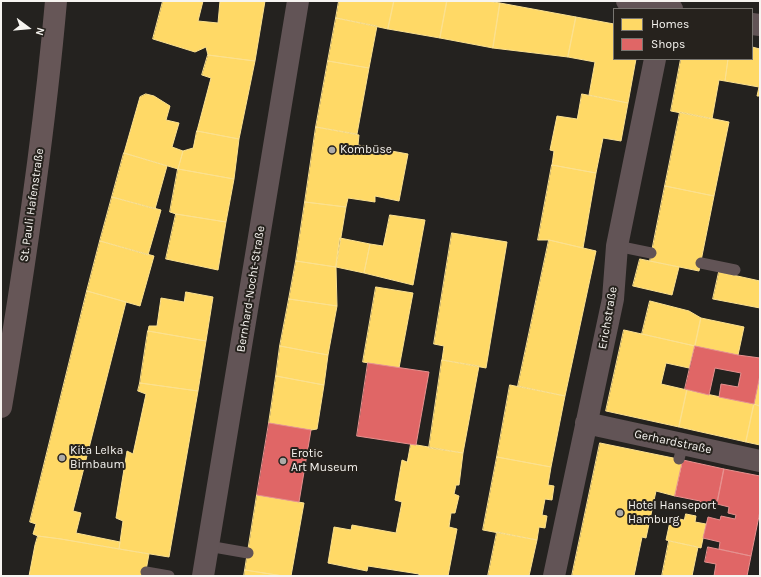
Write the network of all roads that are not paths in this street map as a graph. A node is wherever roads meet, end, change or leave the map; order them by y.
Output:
1 (56, 1) edge
2 (298, 1) edge
3 (626, 1) edge
4 (662, 8) edge
5 (655, 60) edge
6 (618, 246) junction
7 (651, 253) dead end
8 (701, 263) dead end
9 (735, 270) dead end
10 (1, 407) edge
11 (586, 423) junction
12 (760, 461) edge
13 (208, 546) junction
14 (248, 553) dead end
15 (146, 572) dead end
16 (169, 576) edge
17 (204, 576) edge
18 (554, 576) edge

1 - 10 main road, St. Pauli Hafenstraße
2 - 13 street, Bernhard-Nocht-Straße
3 - 4 street
5 - 6 street, Erichstraße
6 - 7 lane
6 - 11 street, Erichstraße
8 - 9 lane
11 - 12 street, Gerhardstraße
11 - 18 street, Erichstraße
13 - 14 lane
13 - 17 street, Bernhard-Nocht-Straße
15 - 16 lane

